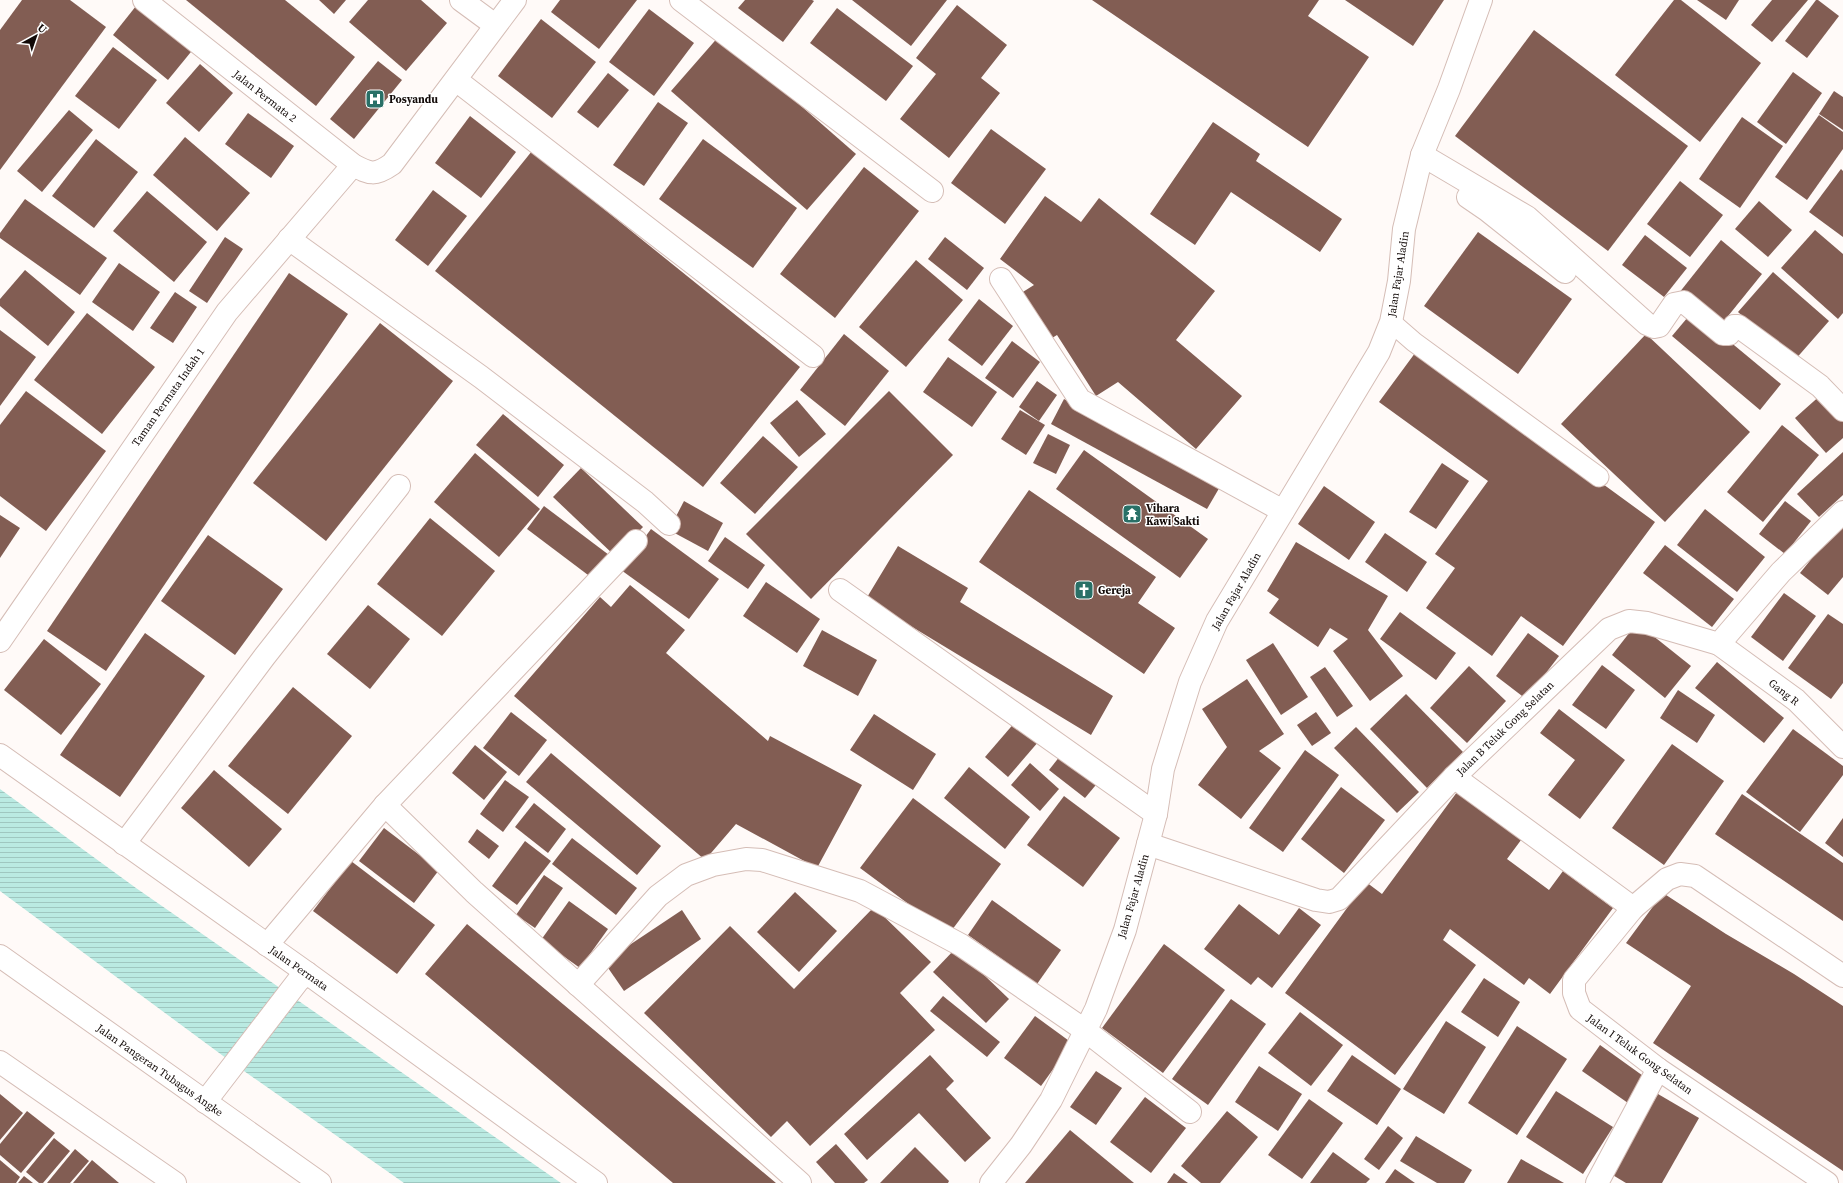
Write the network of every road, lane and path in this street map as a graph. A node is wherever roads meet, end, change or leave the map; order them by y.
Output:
1 (144, 0) edge
2 (461, 0) edge
3 (514, 0) edge
4 (681, 0) edge
5 (1481, 0) edge
6 (495, 25) junction
7 (456, 80) junction
8 (1421, 161) junction
9 (353, 165) junction
10 (932, 191) dead end
11 (289, 239) junction
12 (1565, 272) dead end
13 (1001, 279) dead end
14 (1390, 322) junction
15 (813, 356) dead end
16 (1843, 410) edge
17 (1599, 477) dead end
18 (399, 486) dead end
19 (1283, 511) junction
20 (1843, 512) edge
21 (669, 524) dead end
22 (636, 541) dead end
23 (840, 590) dead end
24 (0, 642) edge
25 (1719, 644) junction
26 (1843, 747) edge
27 (0, 755) edge
28 (1454, 777) junction
29 (385, 804) junction
30 (1156, 814) junction
31 (124, 844) junction
32 (1148, 844) junction
33 (1633, 908) junction
34 (267, 944) junction
35 (0, 956) edge
36 (1843, 976) edge
37 (302, 977) junction
38 (578, 985) junction
39 (1086, 1031) junction
40 (0, 1062) edge
41 (1658, 1069) junction
42 (210, 1095) junction
43 (1190, 1112) dead end
44 (175, 1183) edge
45 (320, 1183) edge
46 (596, 1183) edge
47 (800, 1183) edge
48 (991, 1183) edge
49 (1597, 1183) edge
50 (1827, 1183) edge

1 - 9 street, Jalan Permata 2
2 - 6 street
3 - 6 street
4 - 10 street
5 - 8 street, Jalan Fajar Aladin
6 - 7 street
7 - 9 street, Jalan Permata 2
7 - 15 street
8 - 12 street
8 - 14 street, Jalan Fajar Aladin
8 - 16 street
9 - 11 street, Taman Permata Indah 1
11 - 21 street
11 - 24 street, Taman Permata Indah 1
13 - 19 street
14 - 17 lane
14 - 19 street, Jalan Fajar Aladin
18 - 31 street
19 - 30 street, Jalan Fajar Aladin
20 - 25 street
22 - 29 street
23 - 30 street
25 - 26 street, Gang R
25 - 28 street, Jalan B Teluk Gong Selatan
27 - 31 street, Jalan Permata
28 - 32 street, Jalan B Teluk Gong Selatan
28 - 33 street
29 - 34 street
29 - 38 street
30 - 32 street, Jalan Fajar Aladin
31 - 34 street, Jalan Permata
32 - 39 street, Jalan Fajar Aladin
33 - 36 street, Jalan I Teluk Gong Selatan
33 - 41 street, Jalan I Teluk Gong Selatan
34 - 37 street, Jalan Permata
35 - 42 street, Jalan Pangeran Tubagus Angke
37 - 42 street
37 - 46 street, Jalan Permata
38 - 39 street
38 - 47 street
39 - 43 street
39 - 48 street, Jalan Fajar Aladin
40 - 44 street
41 - 49 street
41 - 50 street, Jalan I Teluk Gong Selatan
42 - 45 street, Jalan Pangeran Tubagus Angke

